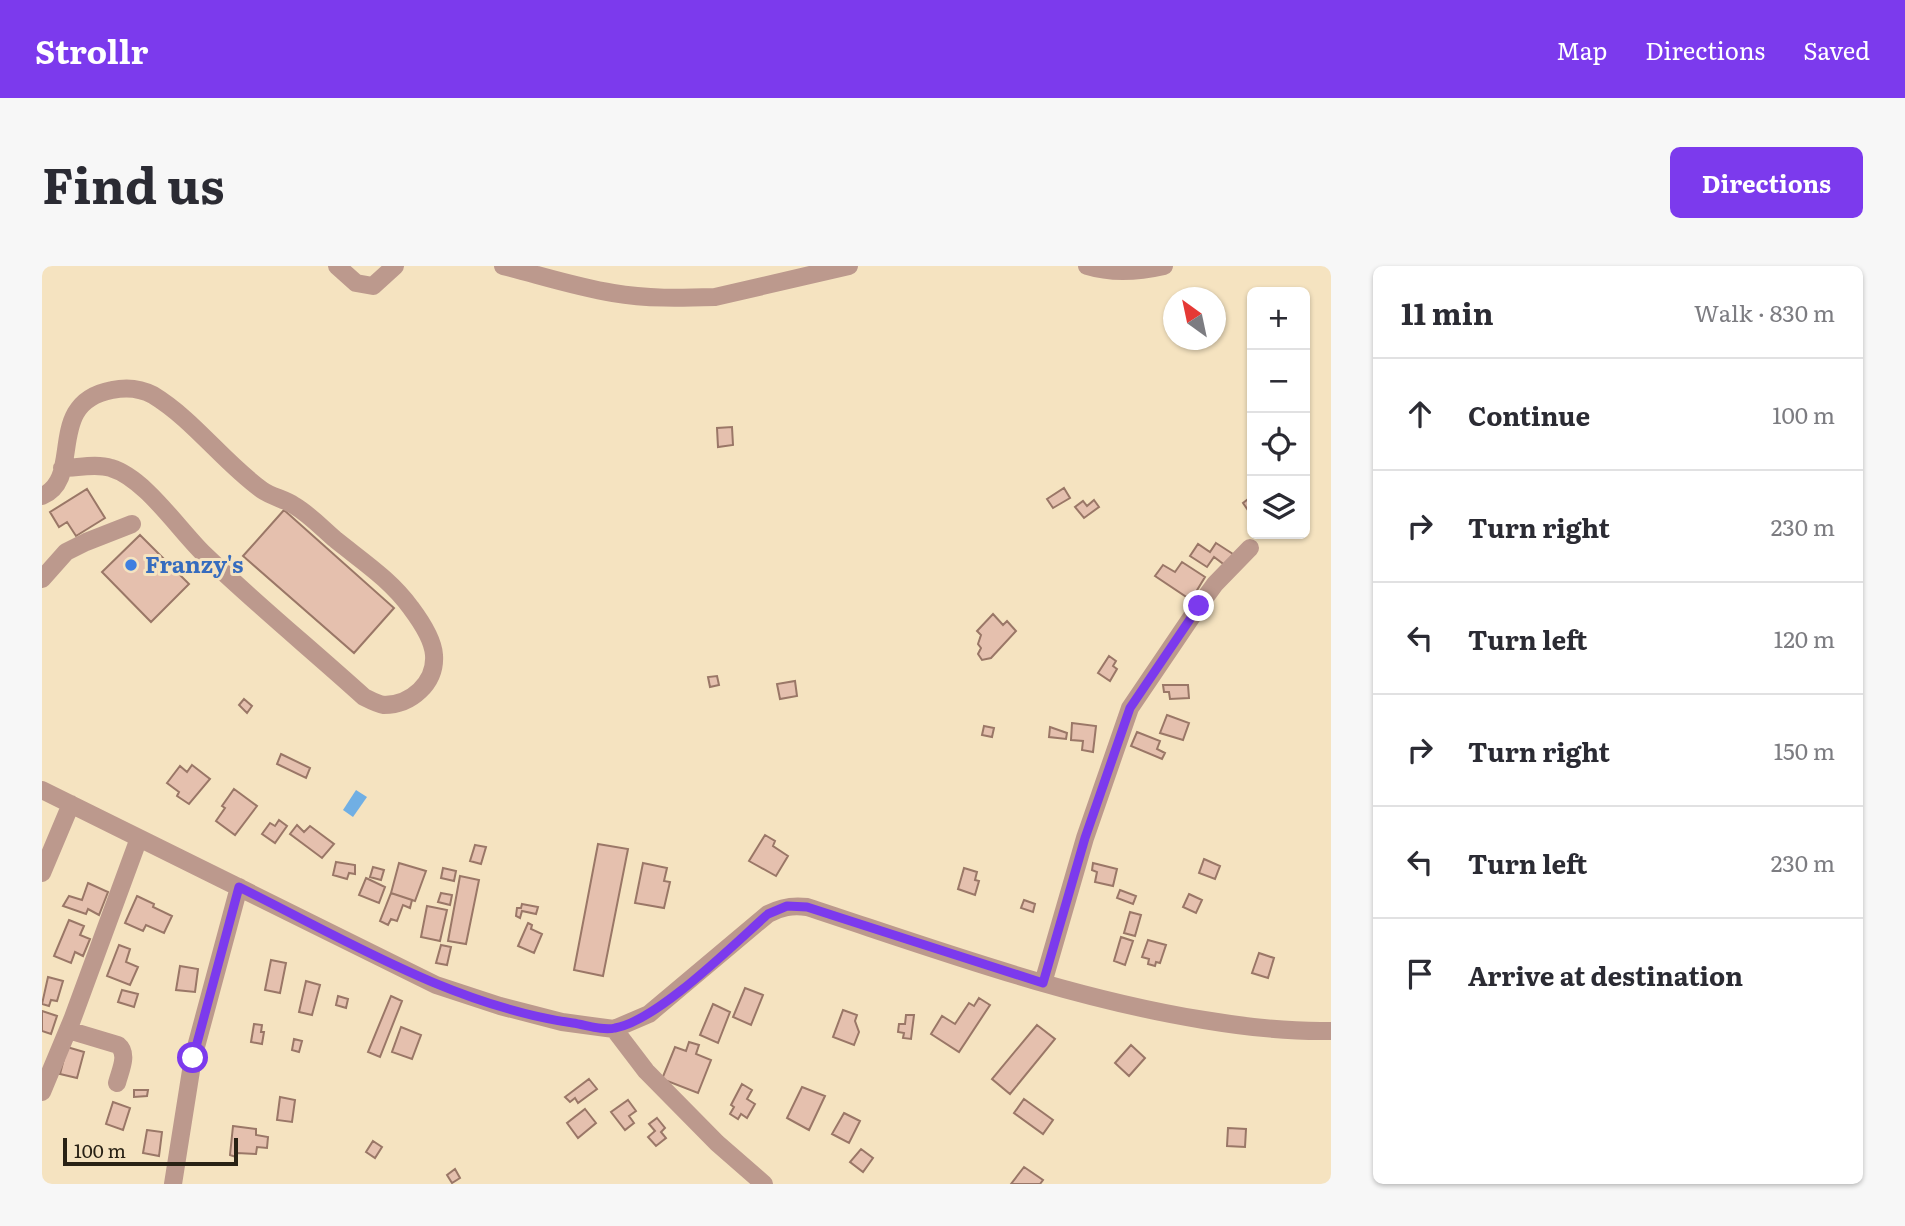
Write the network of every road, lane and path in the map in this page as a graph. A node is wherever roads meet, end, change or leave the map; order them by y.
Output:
1 (337, 266) edge
2 (395, 266) edge
3 (503, 266) edge
4 (849, 266) edge
5 (1087, 266) edge
6 (1164, 266) edge
7 (62, 468) junction
8 (42, 496) edge
9 (132, 524) dead end
10 (1250, 548) dead end
11 (42, 579) edge
12 (42, 790) edge
13 (72, 804) junction
14 (139, 838) junction
15 (42, 873) edge
16 (239, 887) junction
17 (1043, 983) junction
18 (614, 1029) junction
19 (68, 1030) junction
20 (1331, 1031) edge
21 (117, 1083) dead end
22 (42, 1093) edge
23 (173, 1184) edge
24 (764, 1184) edge

1 - 2 street
3 - 4 street
5 - 6 street
7 - 7 street
7 - 8 street
9 - 11 street
10 - 17 street
12 - 13 street
13 - 14 street
13 - 15 street
14 - 16 street
14 - 19 street
16 - 18 street
16 - 23 street
17 - 18 street
17 - 20 street
18 - 24 street
19 - 21 street
19 - 22 street

